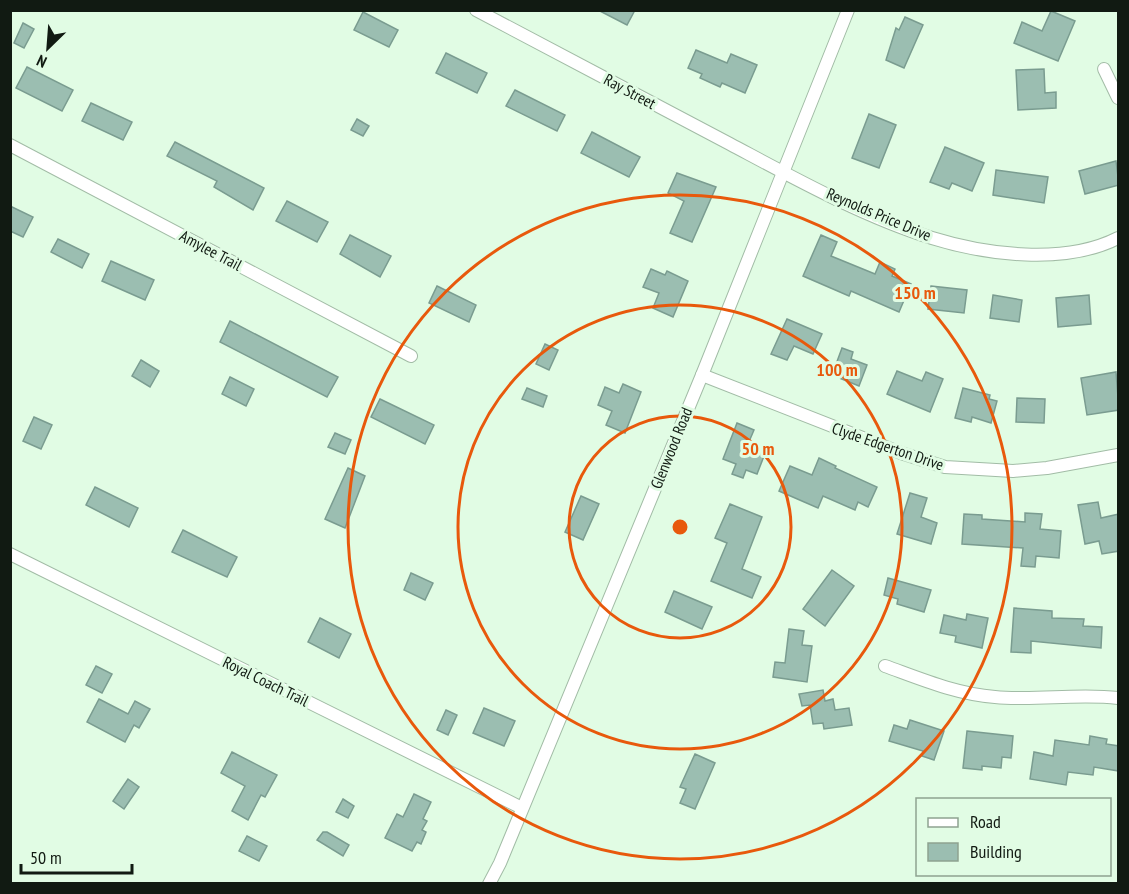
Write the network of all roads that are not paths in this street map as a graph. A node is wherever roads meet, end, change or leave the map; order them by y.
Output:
1 (476, 10) edge
2 (848, 10) edge
3 (1104, 69) dead end
4 (1119, 98) edge
5 (10, 145) edge
6 (784, 172) junction
7 (1119, 238) edge
8 (411, 356) dead end
9 (702, 375) junction
10 (1119, 455) edge
11 (10, 554) edge
12 (885, 666) dead end
13 (1119, 698) edge
14 (522, 808) junction
15 (489, 884) edge

1 - 6 street, Ray Street
2 - 6 street, Glenwood Road
3 - 4 street
5 - 8 street, Amylee Trail
6 - 7 street, Reynolds Price Drive
6 - 9 street, Glenwood Road
9 - 10 street, Clyde Edgerton Drive
9 - 14 street, Glenwood Road
11 - 14 street, Royal Coach Trail
12 - 13 street
14 - 15 street, Glenwood Road

